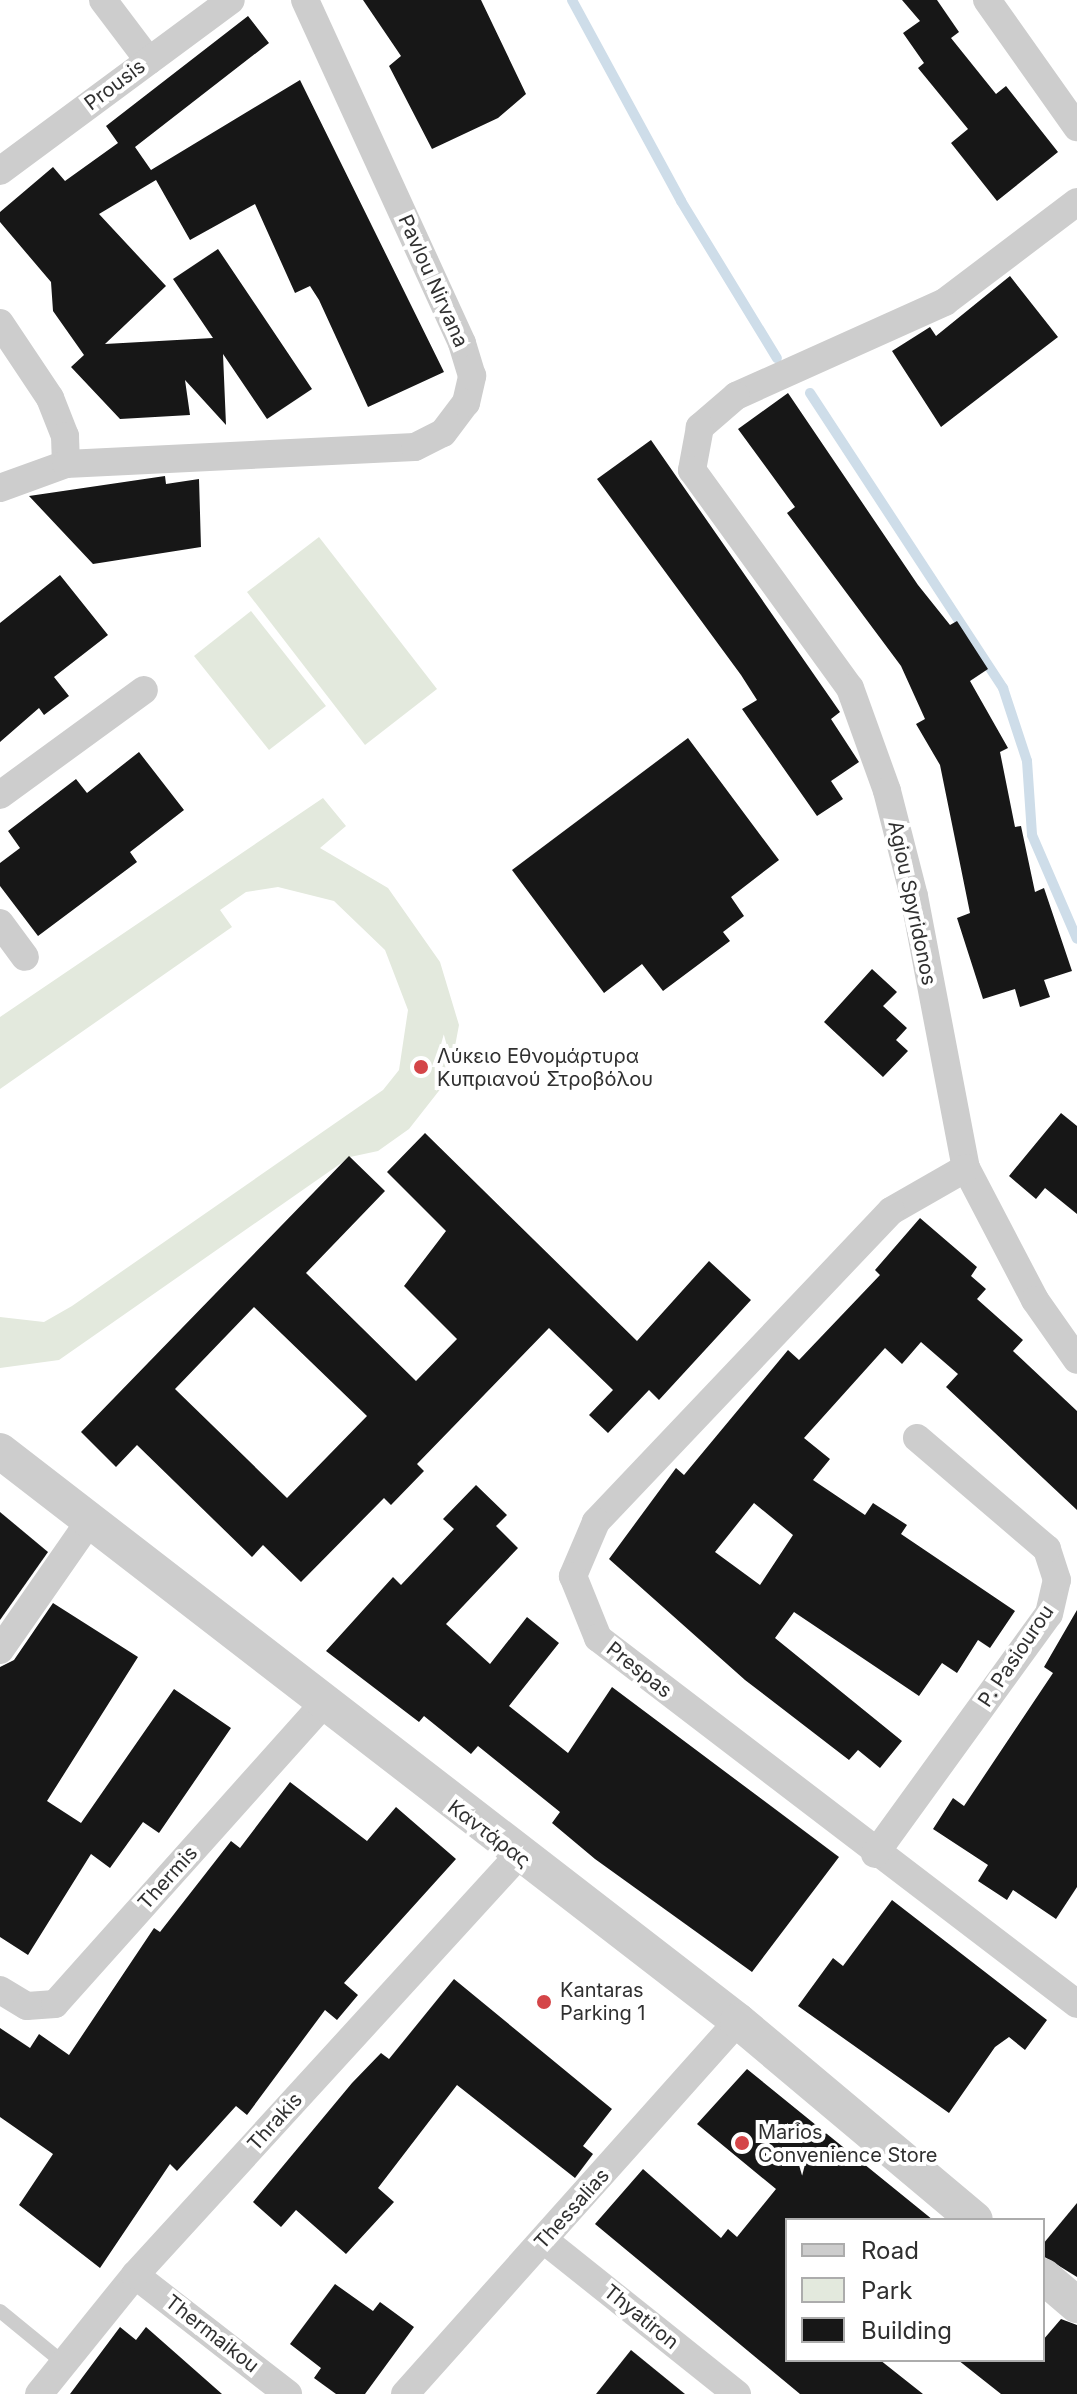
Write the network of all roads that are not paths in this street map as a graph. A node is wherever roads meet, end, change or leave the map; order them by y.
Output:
1 (103, 0) edge
2 (231, 0) edge
3 (305, 0) edge
4 (987, 0) edge
5 (149, 61) junction
6 (1077, 127) edge
7 (0, 171) edge
8 (1077, 202) edge
9 (0, 323) edge
10 (66, 464) junction
11 (0, 488) edge
12 (144, 690) dead end
13 (0, 795) edge
14 (0, 923) edge
15 (25, 957) dead end
16 (966, 1168) junction
17 (1077, 1360) edge
18 (917, 1438) dead end
19 (0, 1451) edge
20 (89, 1522) junction
21 (0, 1650) edge
22 (321, 1706) junction
23 (875, 1854) junction
24 (518, 1856) junction
25 (0, 1990) edge
26 (1076, 2001) edge
27 (738, 2021) junction
28 (973, 2218) edge
29 (544, 2240) junction
30 (135, 2275) junction
31 (1045, 2278) edge
32 (1077, 2305) edge
33 (0, 2311) edge
34 (61, 2361) junction
35 (39, 2394) edge
36 (288, 2394) edge
37 (405, 2394) edge
38 (737, 2394) edge

1 - 5 street
2 - 5 street, Prousis
3 - 10 street, Pavlou Nirvana
4 - 6 street
5 - 7 street, Prousis
8 - 16 street, Agiou Spyridonos
9 - 10 street
10 - 11 street, Pavlou Nirvana
12 - 13 street
14 - 15 street
16 - 17 street, Agiou Spyridonos
16 - 23 street, Prespas
18 - 23 street, P. Pasiourou
19 - 20 street, Καντάρας
20 - 21 street
20 - 22 street, Καντάρας
22 - 24 street, Καντάρας
22 - 25 street, Thermis
23 - 26 street, Prespas
24 - 27 street, Καντάρας
24 - 30 street, Thrakis
27 - 28 street, Καντάρας
27 - 29 street, Thessalias
29 - 37 street, Thessalias
29 - 38 street, Thyatiron
30 - 34 street, Thrakis
30 - 36 street, Thermaikou
31 - 32 street
33 - 34 lane
34 - 35 street, Thrakis

